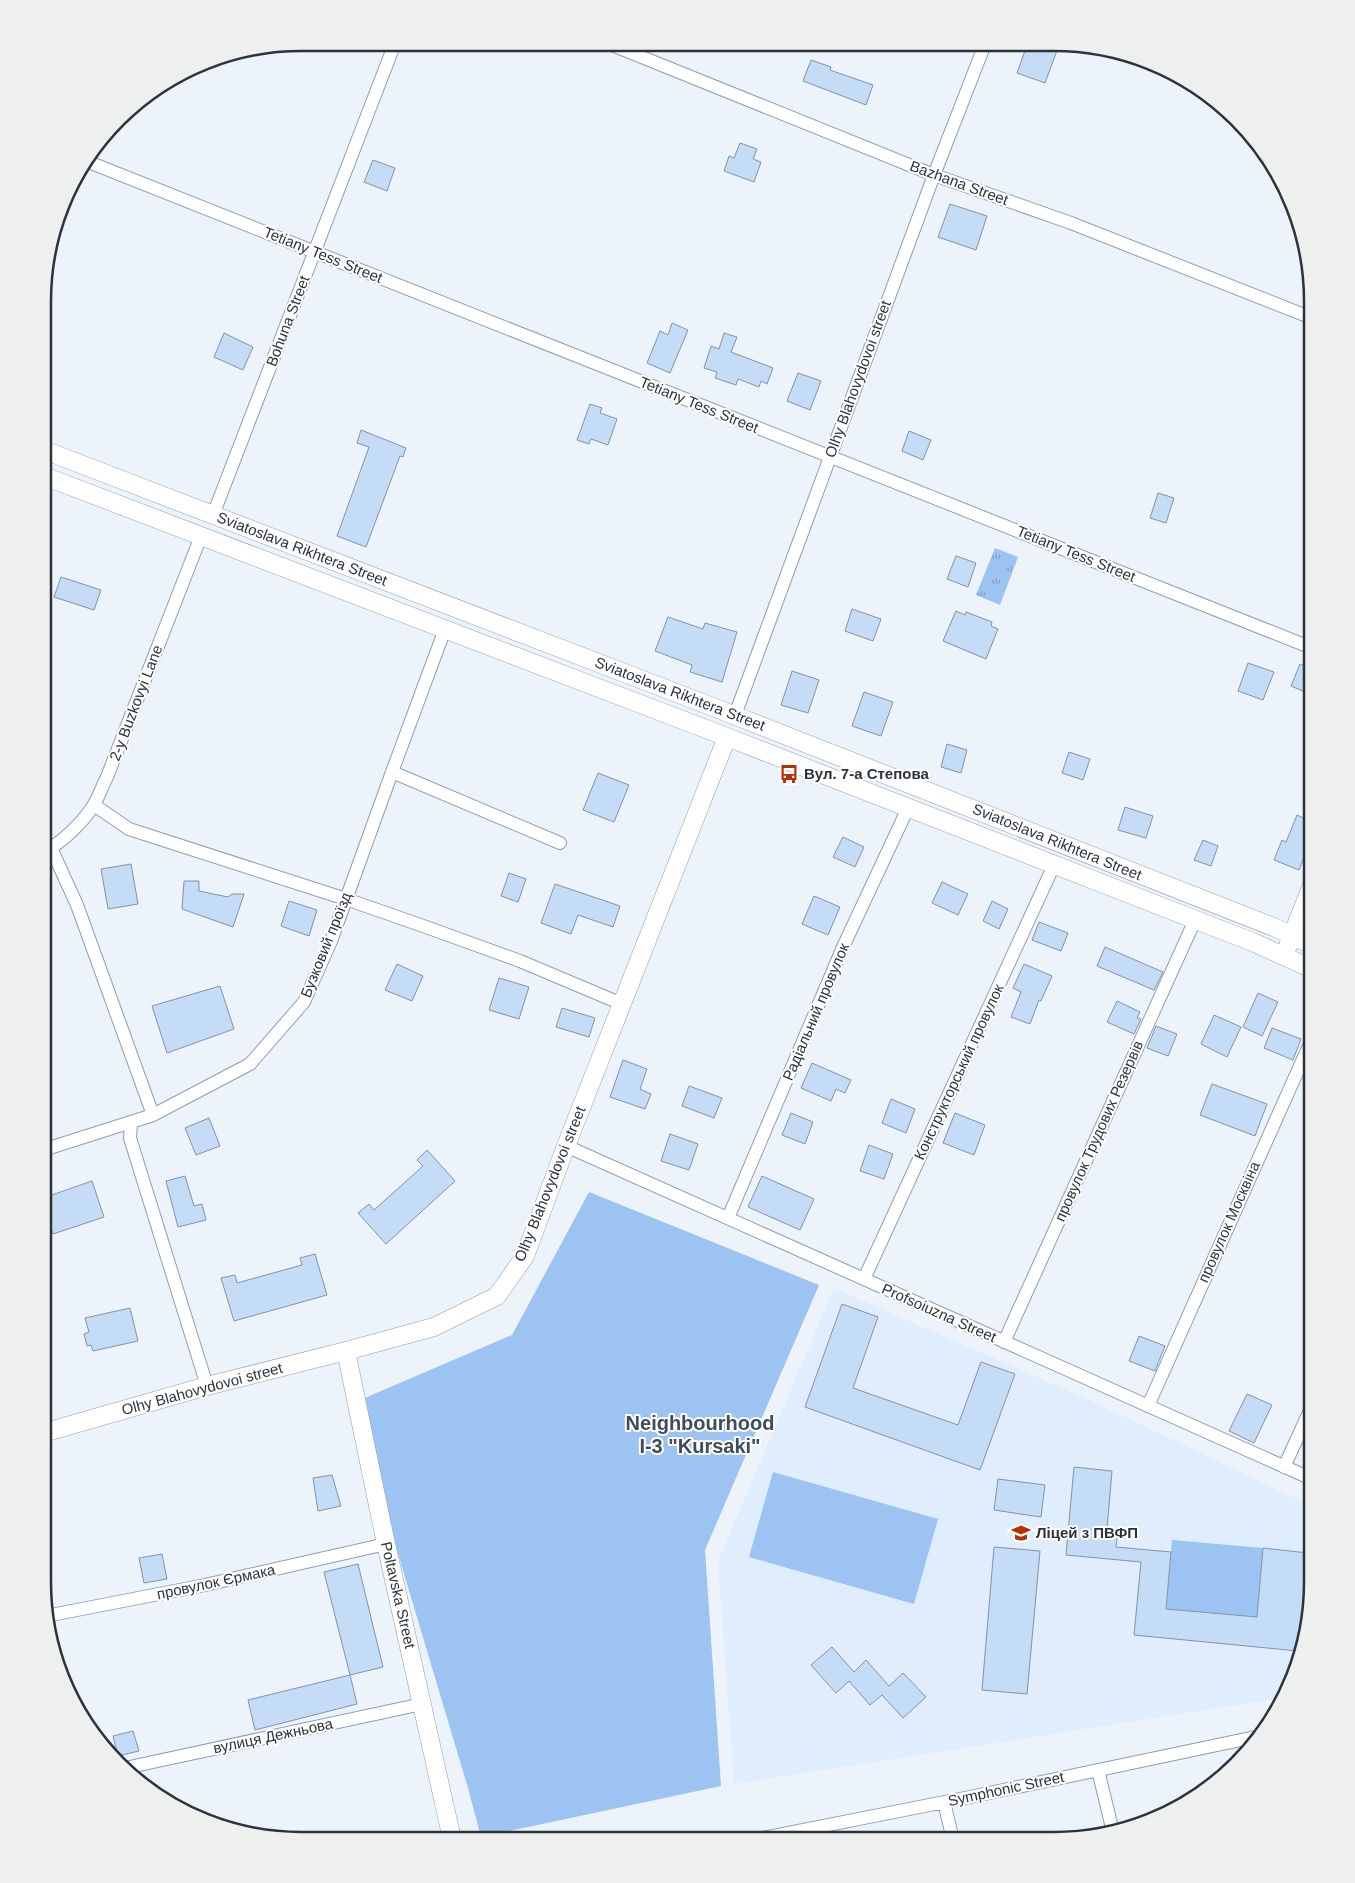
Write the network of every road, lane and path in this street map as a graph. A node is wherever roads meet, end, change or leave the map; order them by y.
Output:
1 (392, 51) edge
2 (627, 51) edge
3 (982, 51) edge
4 (93, 164) edge
5 (934, 175) junction
6 (314, 252) junction
7 (1304, 315) edge
8 (51, 453) edge
9 (830, 456) junction
10 (51, 479) edge
11 (213, 515) junction
12 (201, 536) junction
13 (445, 629) junction
14 (1304, 645) edge
15 (735, 715) junction
16 (727, 737) junction
17 (392, 772) junction
18 (94, 805) junction
19 (908, 808) junction
20 (560, 843) dead end
21 (51, 846) edge
22 (51, 856) edge
23 (1054, 865) junction
24 (346, 899) junction
25 (1304, 906) edge
26 (1195, 920) junction
27 (1293, 936) junction
28 (1304, 941) edge
29 (1284, 956) junction
30 (1304, 965) edge
31 (622, 1004) junction
32 (1304, 1056) edge
33 (152, 1115) junction
34 (131, 1123) junction
35 (566, 1146) junction
36 (51, 1148) edge
37 (728, 1218) junction
38 (864, 1279) junction
39 (1004, 1342) junction
40 (346, 1351) junction
41 (206, 1386) junction
42 (1148, 1406) junction
43 (1304, 1423) edge
44 (51, 1431) edge
45 (1284, 1467) junction
46 (1304, 1476) edge
47 (386, 1544) junction
48 (53, 1615) edge
49 (422, 1704) junction
50 (1248, 1738) edge
51 (133, 1766) edge
52 (1098, 1770) junction
53 (944, 1802) junction
54 (1111, 1825) edge
55 (450, 1832) edge
56 (807, 1832) edge
57 (951, 1832) edge

1 - 6 street, Bohuna Street
2 - 5 street, Bazhana Street
3 - 5 street, Olhy Blahovydovoi street
4 - 6 street, Tetiany Tess Street
5 - 7 street, Bazhana Street
5 - 9 street, Olhy Blahovydovoi street
6 - 9 street, Tetiany Tess Street
6 - 11 street, Bohuna Street
8 - 11 main road, Sviatoslava Rikhtera Street
9 - 14 street, Tetiany Tess Street
9 - 15 street, Olhy Blahovydovoi street
10 - 12 main road, Sviatoslava Rikhtera Street
11 - 15 main road, Sviatoslava Rikhtera Street
12 - 13 main road, Sviatoslava Rikhtera Street
12 - 18 street, 2-y Buzkovyi Lane
13 - 16 main road, Sviatoslava Rikhtera Street
13 - 17 street, Бузковий проїзд
15 - 27 main road, Sviatoslava Rikhtera Street
16 - 19 main road, Sviatoslava Rikhtera Street
16 - 31 main road, Olhy Blahovydovoi street
17 - 20 street
17 - 24 street, Бузковий проїзд
18 - 21 street, 2-y Buzkovyi Lane
18 - 24 street
19 - 23 main road, Sviatoslava Rikhtera Street
19 - 37 street, Радіальний провулок
22 - 33 street
23 - 26 main road, Sviatoslava Rikhtera Street
23 - 38 street, Конструкторський провулок
24 - 31 street
24 - 33 street, Бузковий проїзд
25 - 27 main road
26 - 29 main road, Sviatoslava Rikhtera Street
26 - 39 street, провулок Трудових Резервів
27 - 28 main road, Sviatoslava Rikhtera Street
27 - 29 main road
29 - 30 main road, Sviatoslava Rikhtera Street
31 - 35 main road, Olhy Blahovydovoi street
32 - 42 street, провулок Москвіна
33 - 34 street, Бузковий проїзд
34 - 36 street, Бузковий проїзд
34 - 41 street
35 - 37 street, Profsoiuzna Street
35 - 40 main road, Olhy Blahovydovoi street
37 - 38 street, Profsoiuzna Street
38 - 39 street, Profsoiuzna Street
39 - 42 street, Profsoiuzna Street
40 - 41 main road, Olhy Blahovydovoi street
40 - 47 main road, Poltavska Street
41 - 44 main road, Olhy Blahovydovoi street
42 - 45 street, Profsoiuzna Street
43 - 45 street
45 - 46 street, Profsoiuzna Street
47 - 48 street, провулок Єрмака
47 - 49 main road, Poltavska Street
49 - 51 street, вулиця Дежньова
49 - 55 main road, Poltavska Street
50 - 52 street, Symphonic Street
52 - 53 street, Symphonic Street
52 - 54 street
53 - 56 street, Symphonic Street
53 - 57 street

